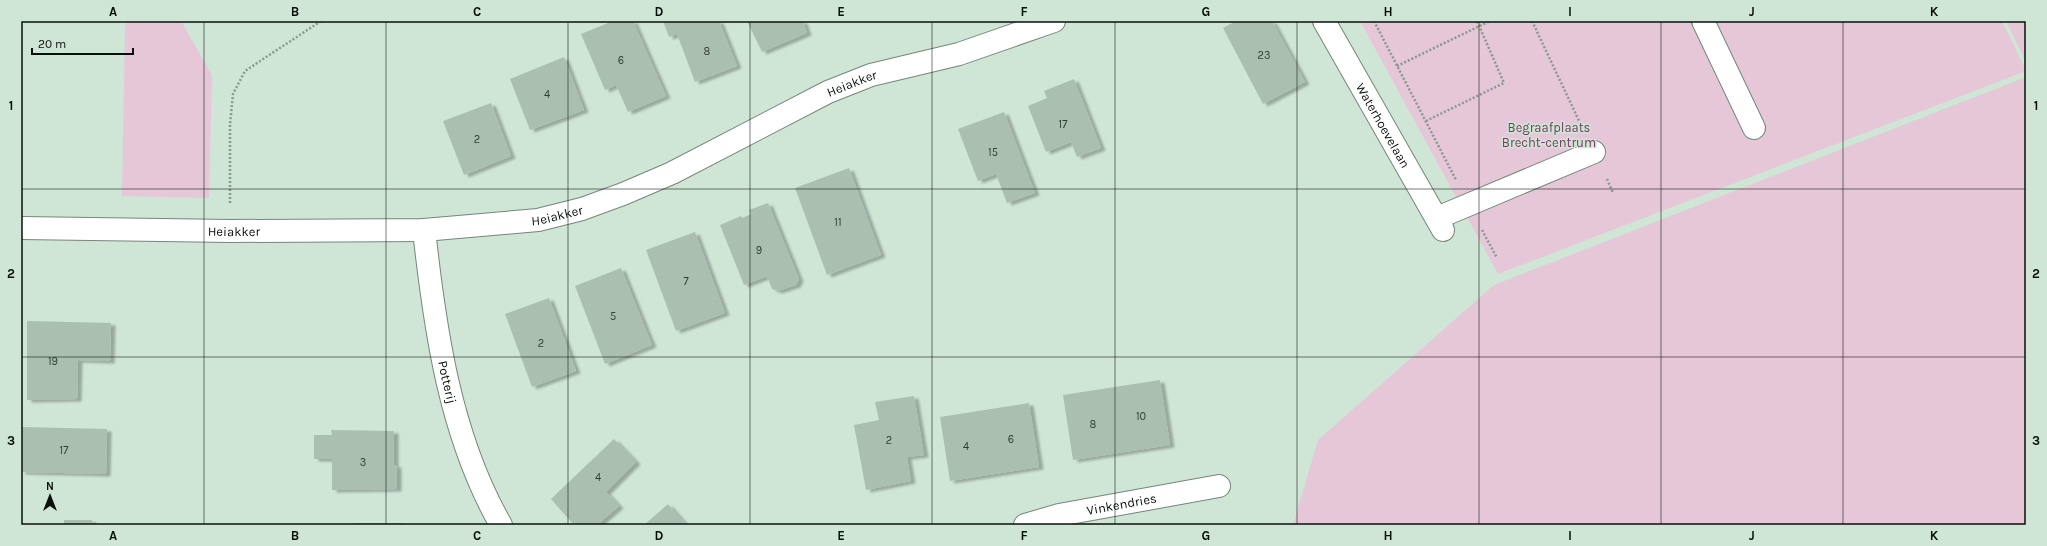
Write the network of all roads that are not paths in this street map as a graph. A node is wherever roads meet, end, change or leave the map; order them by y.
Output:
1 (1054, 21) edge
2 (1324, 21) edge
3 (1703, 21) edge
4 (1754, 128) dead end
5 (1594, 152) road end
6 (21, 228) edge
7 (424, 230) junction
8 (1219, 486) dead end
9 (501, 525) edge
10 (1025, 525) edge

1 - 7 street, Heiakker
2 - 5 street, Waterhoevelaan
3 - 4 street
6 - 7 street, Heiakker
7 - 9 street, Potterij
8 - 10 street, Vinkendries

